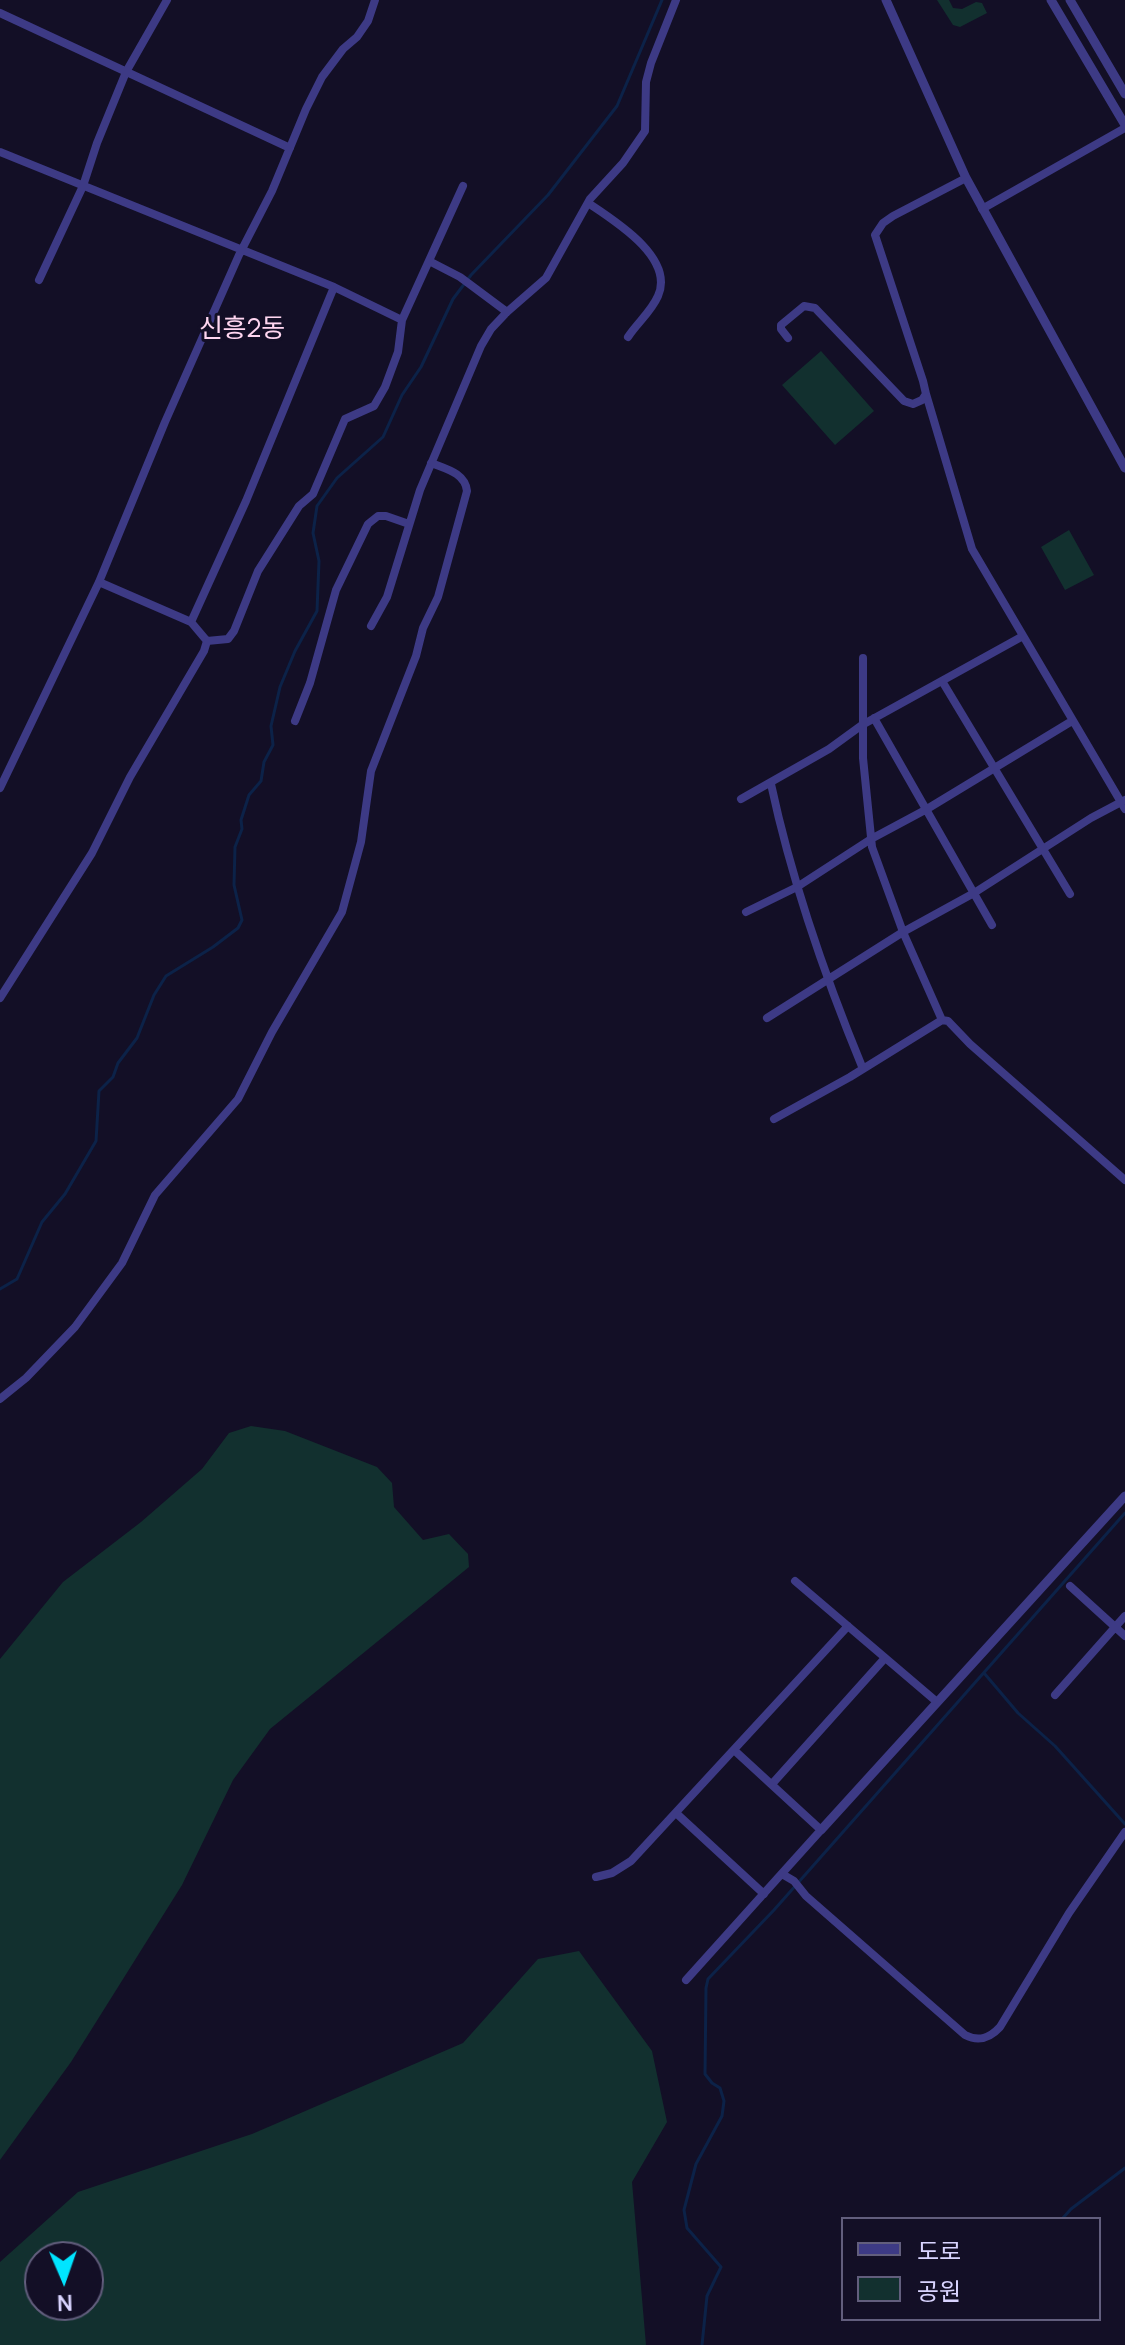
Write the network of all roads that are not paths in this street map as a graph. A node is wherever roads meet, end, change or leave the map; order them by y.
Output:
1 (167, 0) edge
2 (375, 0) edge
3 (676, 0) edge
4 (886, 0) edge
5 (1051, 0) edge
6 (1070, 0) edge
7 (0, 13) edge
8 (126, 72) junction
9 (1125, 94) edge
10 (1125, 126) edge
11 (290, 148) junction
12 (0, 152) edge
13 (966, 178) junction
14 (83, 186) junction
15 (463, 186) dead end
16 (588, 203) junction
17 (982, 209) junction
18 (241, 250) junction
19 (429, 261) junction
20 (39, 280) dead end
21 (334, 287) junction
22 (507, 312) junction
23 (402, 320) junction
24 (628, 337) dead end
25 (788, 338) dead end
26 (926, 394) junction
27 (431, 463) junction
28 (1125, 468) edge
29 (409, 524) junction
30 (99, 582) junction
31 (191, 622) junction
32 (371, 626) dead end
33 (1023, 636) junction
34 (207, 641) junction
35 (863, 658) dead end
36 (942, 681) junction
37 (874, 718) junction
38 (295, 721) dead end
39 (1072, 721) junction
40 (862, 725) junction
41 (995, 768) junction
42 (771, 784) junction
43 (0, 788) edge
44 (741, 799) dead end
45 (1124, 803) edge
46 (927, 809) junction
47 (871, 839) junction
48 (1043, 849) junction
49 (797, 887) junction
50 (974, 893) junction
51 (1070, 894) dead end
52 (746, 912) dead end
53 (992, 925) dead end
54 (903, 932) junction
55 (827, 979) junction
56 (0, 998) edge
57 (767, 1018) dead end
58 (942, 1020) junction
59 (863, 1069) junction
60 (774, 1119) dead end
61 (1125, 1180) edge
62 (0, 1399) edge
63 (1125, 1496) edge
64 (795, 1581) dead end
65 (1070, 1586) dead end
66 (1125, 1616) edge
67 (848, 1626) junction
68 (1115, 1627) junction
69 (1125, 1636) edge
70 (885, 1658) junction
71 (1055, 1695) dead end
72 (937, 1702) junction
73 (734, 1750) junction
74 (772, 1784) junction
75 (676, 1813) junction
76 (821, 1830) junction
77 (1125, 1832) edge
78 (782, 1874) junction
79 (596, 1877) dead end
80 (764, 1894) junction
81 (686, 1980) dead end

1 - 8 street
2 - 11 street
3 - 16 street
4 - 13 street
5 - 10 street
6 - 9 street
7 - 8 street
8 - 11 street
8 - 14 street
10 - 17 street
11 - 18 street
12 - 14 street
13 - 17 street
13 - 26 street
14 - 18 street
14 - 20 street
15 - 19 street
16 - 22 street
16 - 24 street
17 - 28 street
18 - 21 street
18 - 30 street
19 - 22 street
19 - 23 street
21 - 23 street
21 - 31 street
22 - 27 street
23 - 34 street
25 - 26 street
26 - 33 street
27 - 29 street
27 - 62 street
29 - 32 street
29 - 38 street
30 - 31 street
30 - 43 street
31 - 34 street
33 - 36 street
33 - 39 street
34 - 56 street
35 - 40 street
36 - 37 street
36 - 41 street
37 - 40 street
37 - 46 street
39 - 41 street
39 - 45 street
40 - 42 street
40 - 47 street
41 - 46 street
41 - 48 street
42 - 44 street
42 - 49 street
45 - 48 street
46 - 47 street
46 - 50 street
47 - 49 street
47 - 54 street
48 - 50 street
48 - 51 street
49 - 52 street
49 - 55 street
50 - 53 street
50 - 54 street
54 - 55 street
54 - 58 street
55 - 57 street
55 - 59 street
58 - 59 street
58 - 61 street
59 - 60 street
63 - 72 street
64 - 67 street
65 - 68 street
66 - 68 street
67 - 70 street
67 - 73 street
68 - 69 street
68 - 71 street
70 - 72 street
70 - 74 street
72 - 76 street
73 - 74 street
73 - 75 street
74 - 76 street
75 - 79 street
75 - 80 street
76 - 78 street
77 - 78 street
78 - 80 street
80 - 81 street

